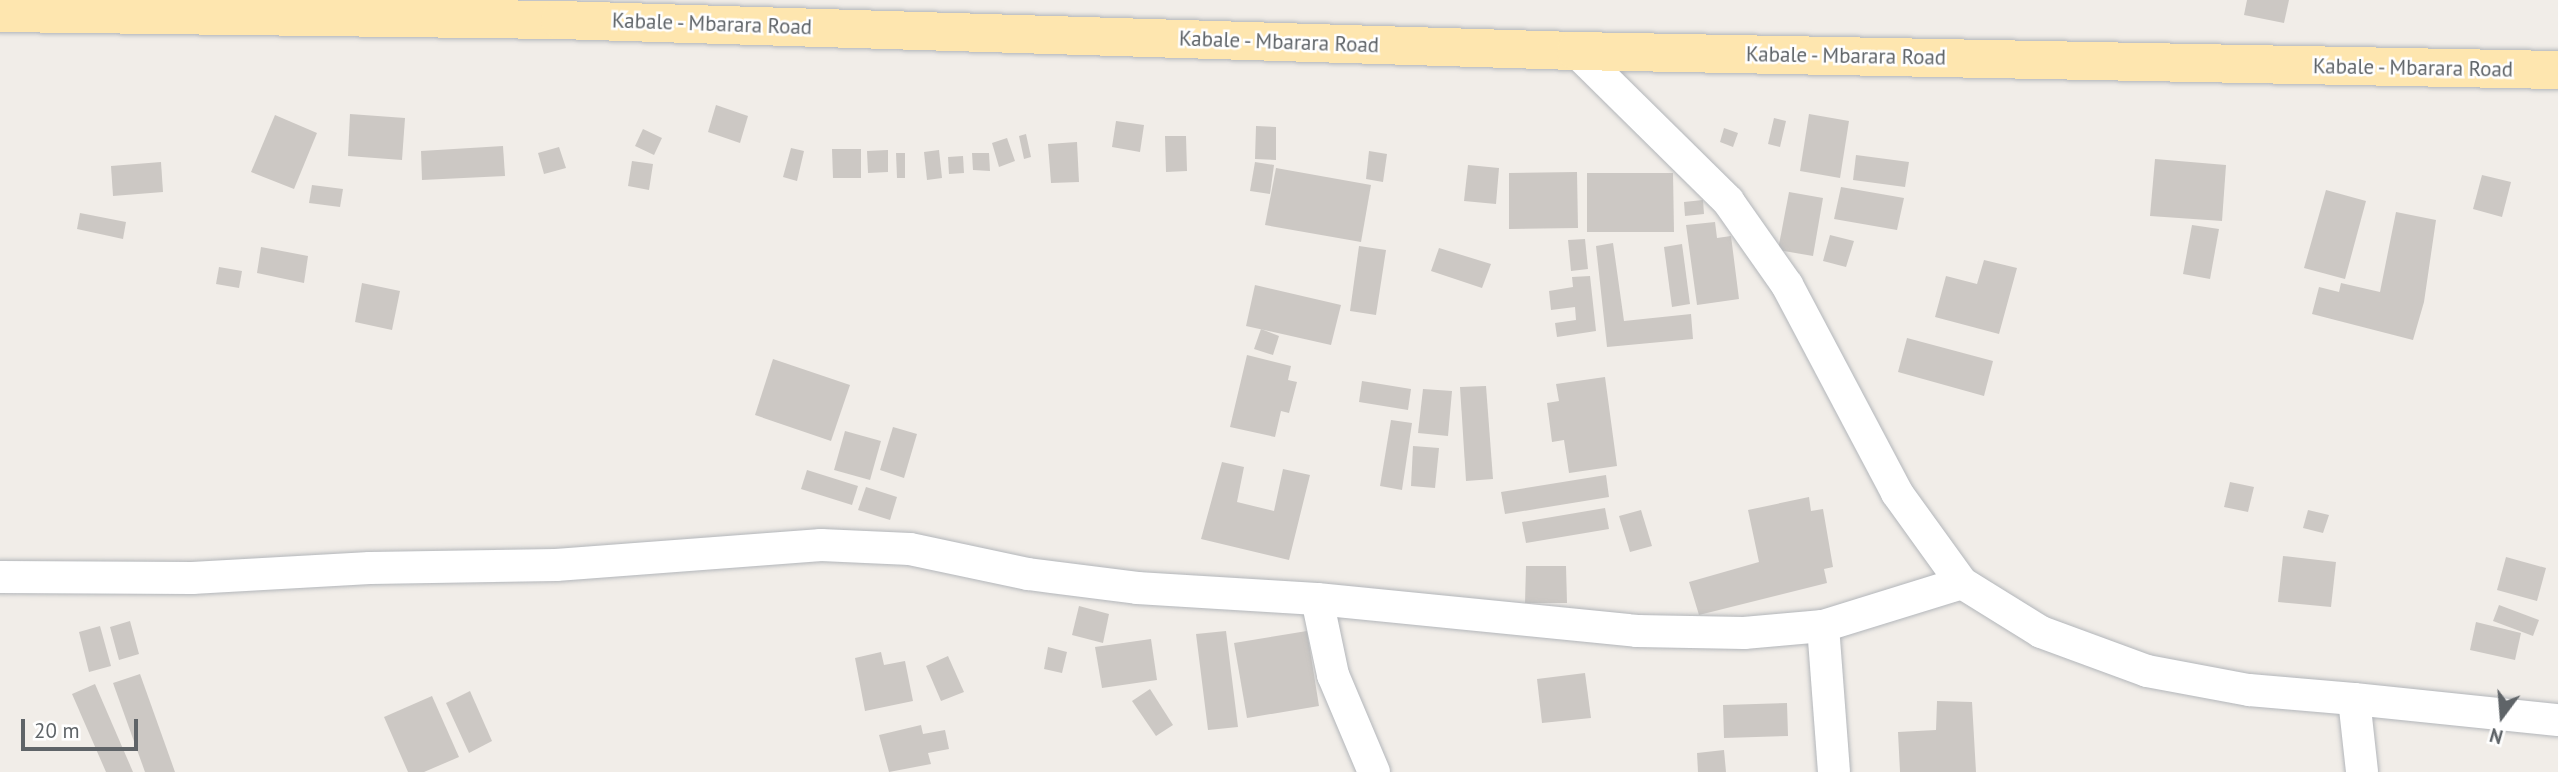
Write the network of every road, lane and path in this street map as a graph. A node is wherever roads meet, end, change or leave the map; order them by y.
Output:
1 (0, 13) edge
2 (1576, 51) junction
3 (2558, 70) edge
4 (0, 578) edge
5 (1962, 583) junction
6 (1317, 599) junction
7 (1823, 626) junction
8 (2354, 699) junction
9 (2558, 720) edge
10 (1374, 772) edge
11 (1834, 772) edge
12 (2362, 772) edge

1 - 2 main road, Kabale - Mbarara Road
2 - 3 main road, Kabale - Mbarara Road
2 - 5 street
4 - 6 street
5 - 7 street
5 - 8 street
6 - 7 street
6 - 10 street
7 - 11 street
8 - 9 street
8 - 12 street

